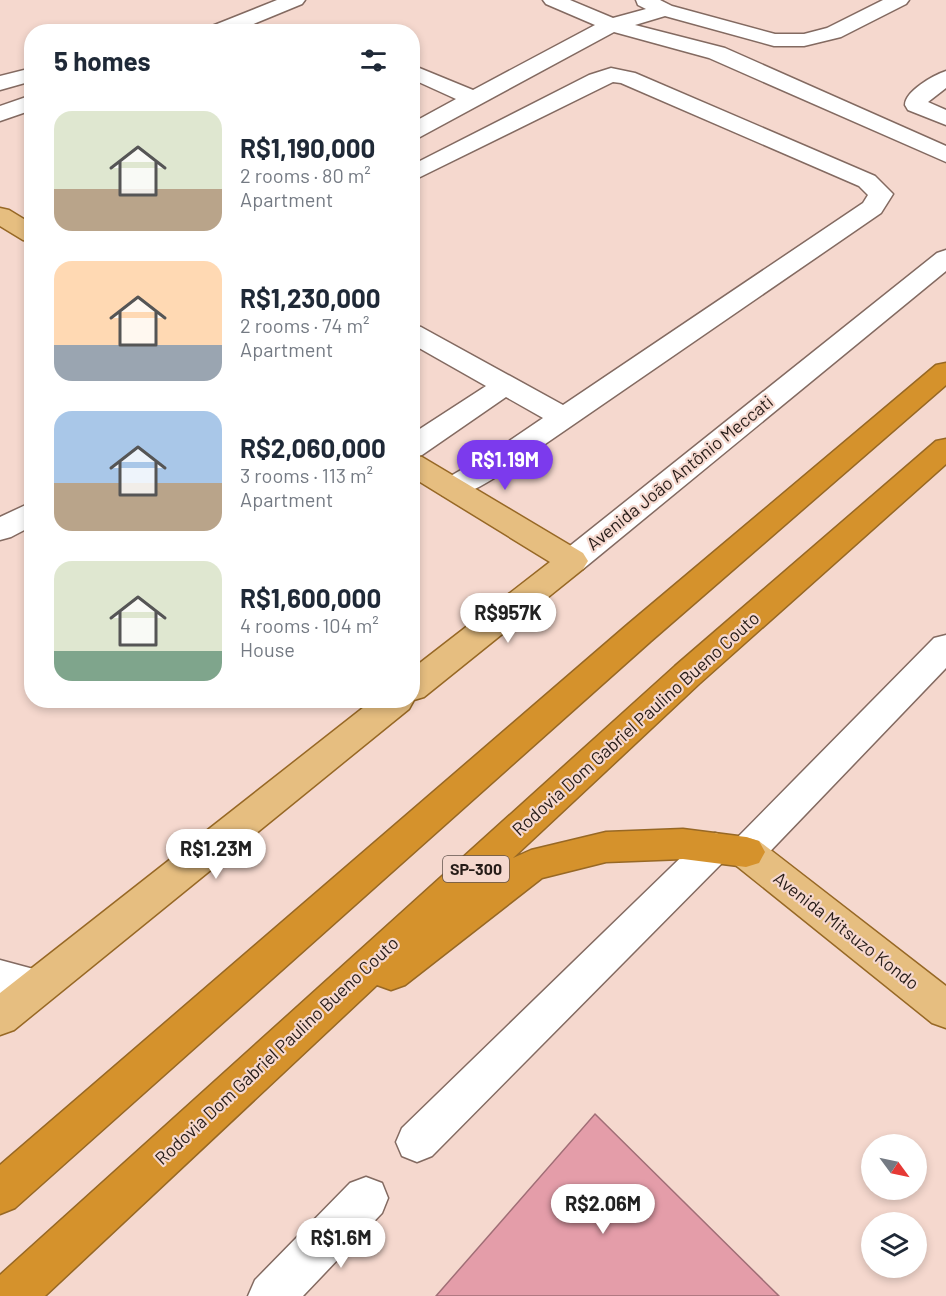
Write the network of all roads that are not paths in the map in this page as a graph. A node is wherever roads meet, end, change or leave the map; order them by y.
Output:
1 (295, 0) edge
2 (553, 0) edge
3 (642, 0) edge
4 (899, 0) edge
5 (665, 10) junction
6 (234, 24) edge
7 (611, 25) junction
8 (420, 75) edge
9 (24, 76) edge
10 (946, 78) edge
11 (0, 83) edge
12 (474, 99) junction
13 (24, 105) edge
14 (0, 114) edge
15 (946, 118) edge
16 (420, 128) edge
17 (946, 129) edge
18 (924, 145) junction
19 (946, 155) edge
20 (420, 170) edge
21 (0, 215) edge
22 (24, 230) edge
23 (946, 258) edge
24 (420, 337) edge
25 (946, 371) edge
26 (506, 385) junction
27 (564, 418) junction
28 (420, 443) edge
29 (946, 448) edge
30 (420, 469) edge
31 (453, 488) junction
32 (24, 516) edge
33 (0, 530) edge
34 (572, 561) junction
35 (946, 647) edge
36 (420, 682) edge
37 (387, 708) edge
38 (730, 850) junction
39 (0, 977) edge
40 (38, 986) junction
41 (946, 1010) edge
42 (0, 1017) edge
43 (218, 1105) junction
44 (417, 1142) dead end
45 (0, 1193) edge
46 (366, 1198) dead end
47 (11, 1296) edge
48 (271, 1296) edge

1 - 6 street
2 - 7 street
3 - 5 street
4 - 5 street
5 - 7 street
7 - 12 street
7 - 18 street
8 - 12 street
9 - 11 street
10 - 15 street
12 - 16 street
13 - 14 street
17 - 18 street
18 - 19 street
20 - 27 street
21 - 22 main road
23 - 34 street, Avenida João Antônio Meccati
24 - 26 street
25 - 45 highway
26 - 27 street
26 - 28 street
27 - 31 street
29 - 43 highway, Rodovia Dom Gabriel Paulino Bueno Couto / SP-300
30 - 31 main road
31 - 34 main road
32 - 33 street
34 - 36 main road, Avenida João Antônio Meccati
35 - 38 street
37 - 40 main road
38 - 41 main road, Avenida Mitsuzo Kondo
38 - 43 highway
38 - 44 street
39 - 40 street
40 - 42 main road
43 - 47 highway, Rodovia Dom Gabriel Paulino Bueno Couto / SP-300
46 - 48 street

